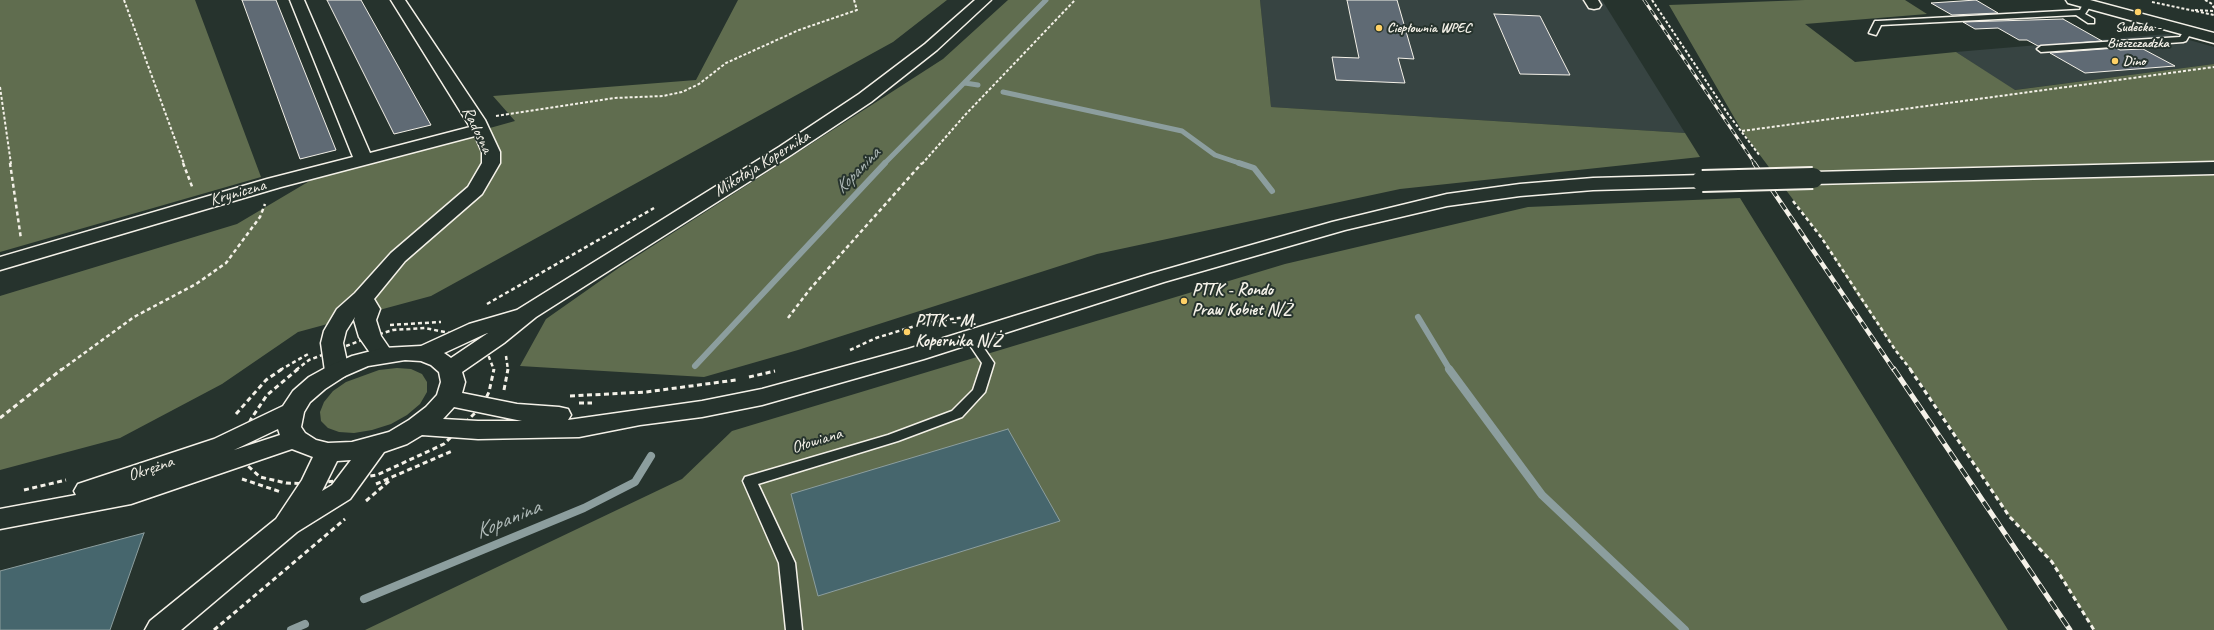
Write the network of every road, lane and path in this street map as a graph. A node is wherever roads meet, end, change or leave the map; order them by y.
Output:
1 (124, 0) edge
2 (297, 0) edge
3 (398, 0) edge
4 (854, 0) edge
5 (984, 0) edge
6 (1075, 0) edge
7 (1652, 0) edge
8 (2073, 0) edge
9 (2205, 0) edge
10 (2151, 2) dead end
11 (2086, 8) junction
12 (2186, 9) junction
13 (2214, 10) edge
14 (2214, 16) edge
15 (2091, 21) dead end
16 (2188, 31) junction
17 (1874, 33) dead end
18 (2214, 38) edge
19 (2042, 49) dead end
20 (2214, 67) edge
21 (0, 87) edge
22 (477, 125) junction
23 (1742, 131) junction
24 (362, 158) junction
25 (1762, 159) dead end
26 (2214, 168) edge
27 (274, 183) junction
28 (194, 193) dead end
29 (1788, 194) dead end
30 (656, 207) dead end
31 (22, 242) dead end
32 (0, 264) edge
33 (362, 298) junction
34 (485, 306) dead end
35 (788, 318) dead end
36 (368, 330) junction
37 (486, 334) junction
38 (971, 338) junction
39 (332, 343) junction
40 (424, 354) junction
41 (383, 355) junction
42 (450, 369) junction
43 (337, 371) junction
44 (448, 398) junction
45 (498, 408) junction
46 (292, 412) junction
47 (640, 417) junction
48 (0, 418) edge
49 (418, 426) junction
50 (478, 430) junction
51 (295, 439) junction
52 (375, 446) junction
53 (328, 452) junction
54 (224, 454) junction
55 (391, 479) junction
56 (306, 494) junction
57 (351, 504) junction
58 (4, 519) edge
59 (287, 525) junction
60 (160, 630) edge
61 (214, 630) edge
62 (794, 630) edge
63 (2094, 630) edge

1 - 28 path
2 - 24 street
3 - 22 street, Radosna
4 - 22 path
5 - 37 street, Mikołaja Kopernika
6 - 35 path
7 - 23 path
8 - 11 street
9 - 13 path
10 - 12 path
11 - 15 lane
11 - 16 street
11 - 17 lane
12 - 13 path
12 - 14 path
16 - 18 street
16 - 19 lane
20 - 23 path
21 - 31 path
22 - 24 street, Kryniczna
22 - 33 street, Radosna
23 - 25 path
24 - 27 street, Kryniczna
26 - 38 street, bridge
27 - 32 street, Kryniczna
27 - 48 path
29 - 63 path
30 - 34 path
33 - 36 street
33 - 39 street, Radosna
36 - 37 path
36 - 41 street
37 - 40 street, Mikołaja Kopernika
37 - 42 street, Mikołaja Kopernika
37 - 45 path
38 - 47 street
38 - 62 lane, Ołowiana
39 - 43 street
39 - 54 path
40 - 41 street
40 - 42 street
41 - 43 street
42 - 44 street
43 - 46 street
44 - 45 street
44 - 49 street
45 - 47 street
46 - 51 street
46 - 54 street, Okrężna
47 - 50 street
49 - 50 street
49 - 52 street
50 - 55 path
51 - 53 street
51 - 54 street, Okrężna
52 - 53 street
52 - 57 street
53 - 56 street
54 - 56 path
54 - 58 street, Okrężna
55 - 57 path
55 - 57 path
56 - 59 street
57 - 59 street
57 - 61 path
59 - 60 street

